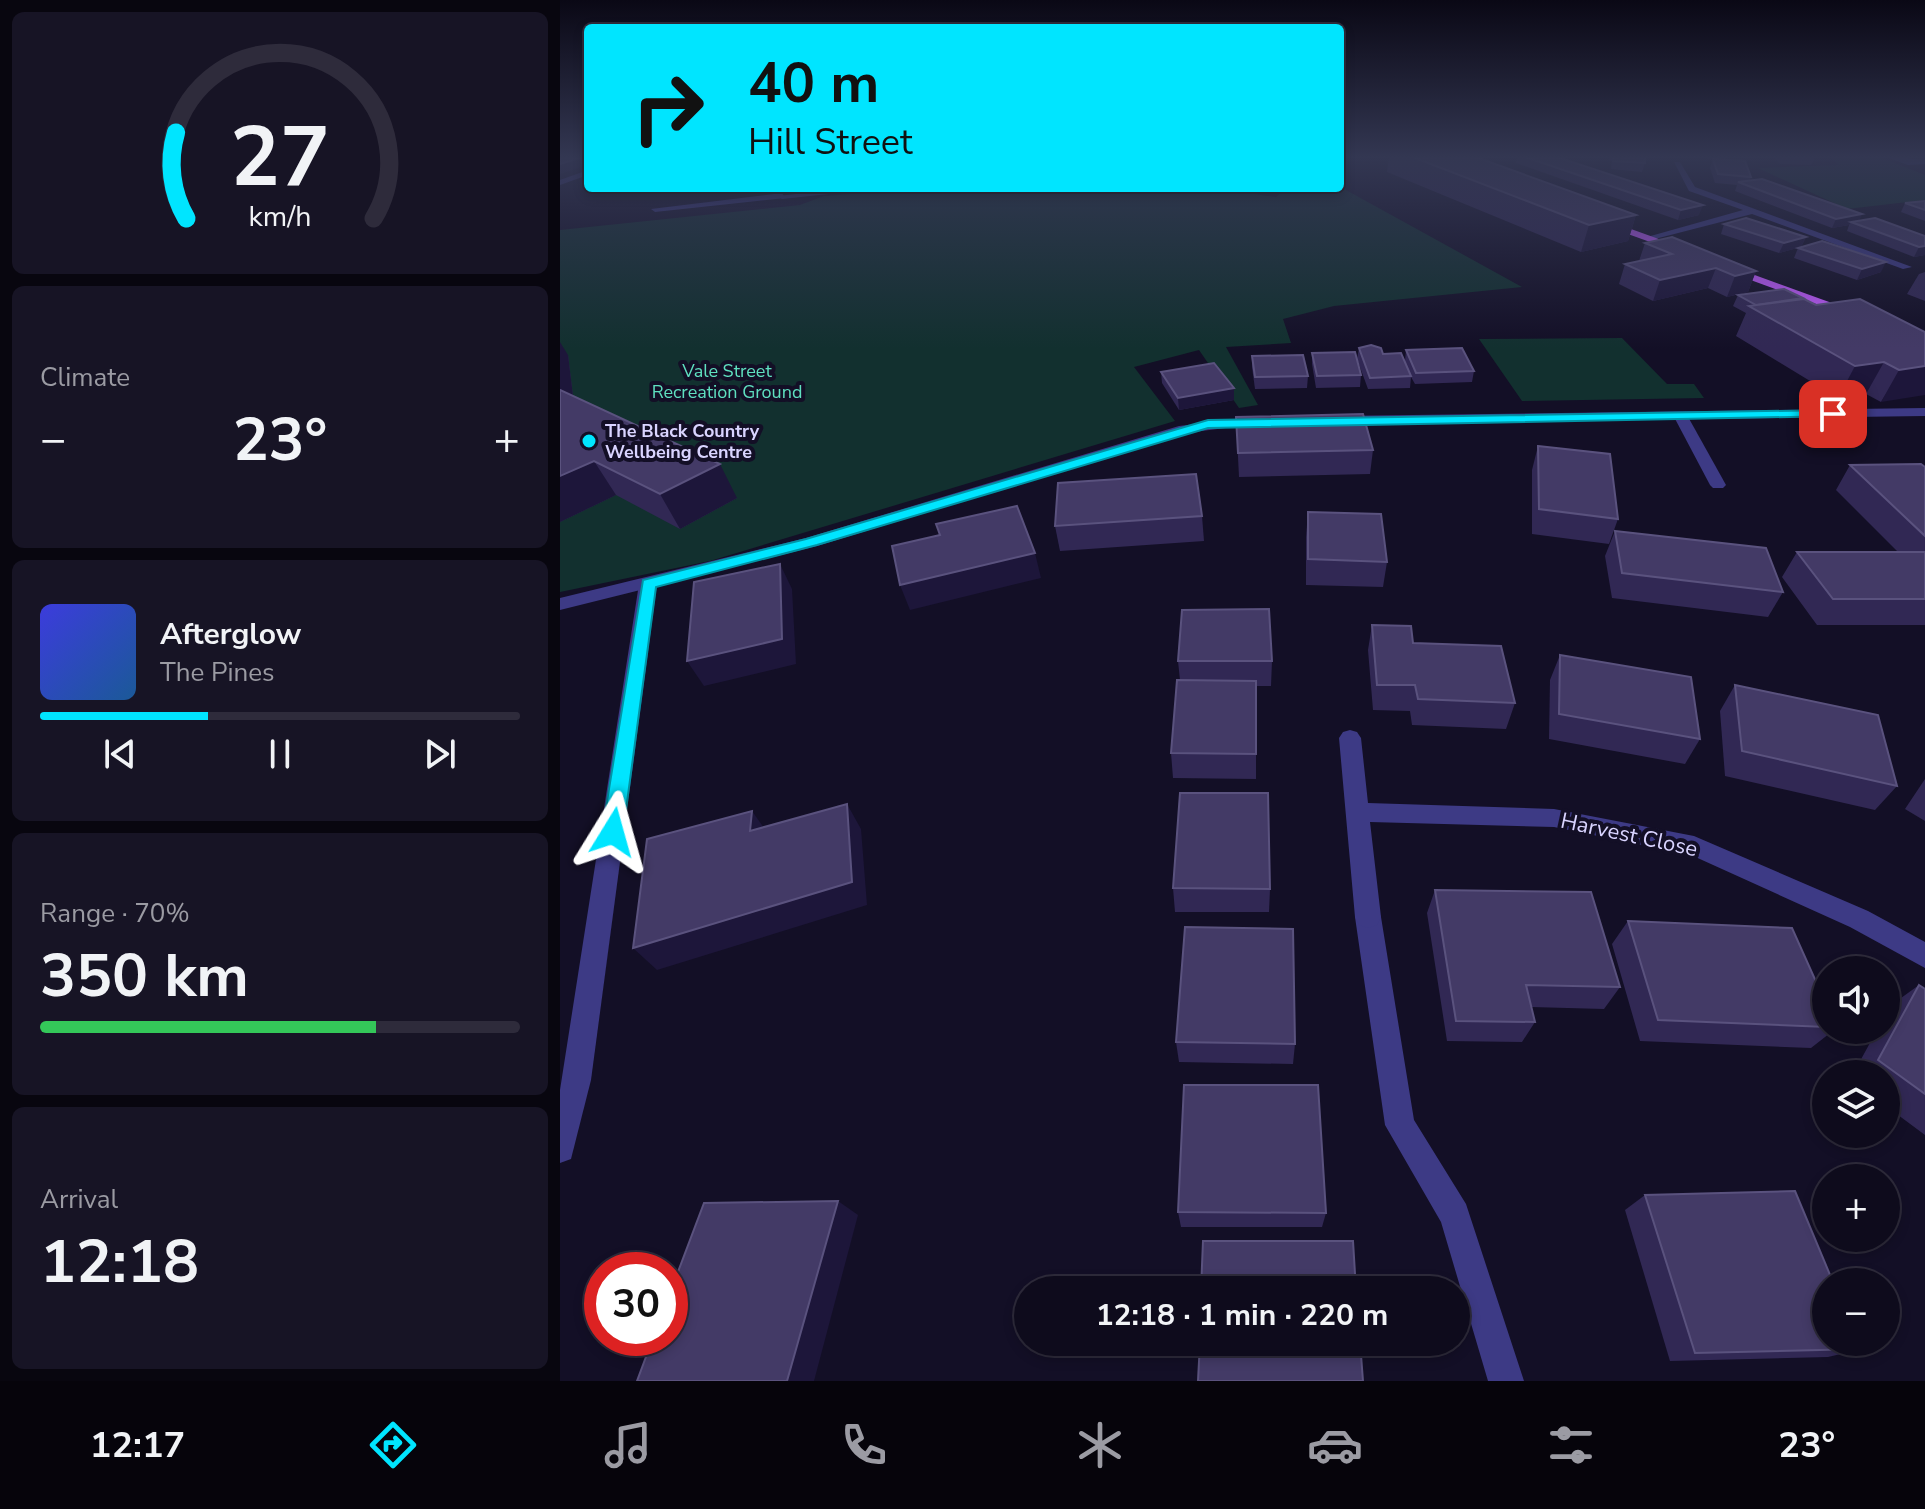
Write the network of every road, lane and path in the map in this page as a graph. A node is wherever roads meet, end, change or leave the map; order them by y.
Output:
1 (1600, 220) edge
2 (1717, 220) edge
3 (1777, 220) edge
4 (1650, 239) junction
5 (1694, 255) edge
6 (1723, 266) edge
7 (1907, 267) dead end
8 (1867, 320) edge
9 (1925, 412) edge
10 (1680, 415) junction
11 (1273, 420) edge
12 (1320, 420) edge
13 (1718, 485) dead end
14 (648, 584) junction
15 (560, 604) edge
16 (1350, 738) dead end
17 (1356, 812) junction
18 (1925, 956) edge
19 (560, 1148) edge
20 (1506, 1381) edge

1 - 4 main road
2 - 4 street
3 - 7 street
4 - 5 main road
6 - 8 main road
9 - 10 street
10 - 12 street
10 - 13 street
11 - 14 street
14 - 15 street
14 - 19 street
16 - 17 street
17 - 18 street, Harvest Close
17 - 20 street

